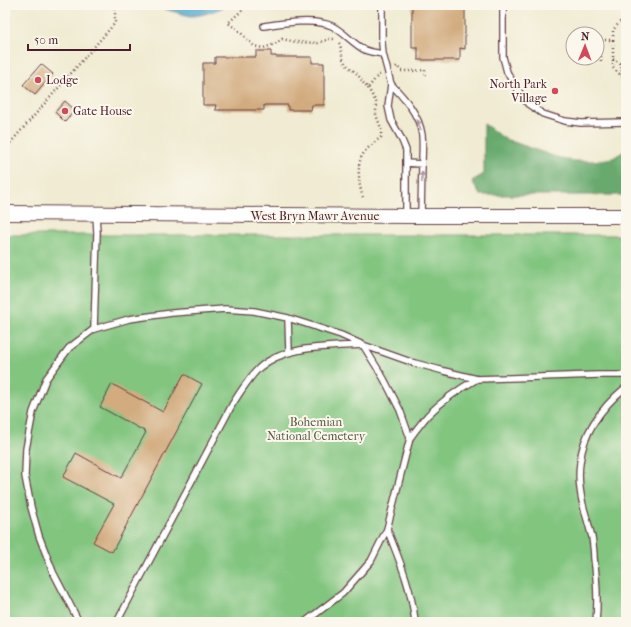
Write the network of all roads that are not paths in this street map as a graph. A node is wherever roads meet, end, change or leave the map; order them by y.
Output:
1 (382, 5) edge
2 (503, 5) edge
3 (264, 26) dead end
4 (383, 54) junction
5 (391, 84) junction
6 (626, 122) edge
7 (406, 163) junction
8 (422, 164) junction
9 (5, 213) edge
10 (96, 214) junction
11 (406, 216) junction
12 (421, 216) junction
13 (626, 216) edge
14 (288, 318) junction
15 (94, 329) junction
16 (363, 345) junction
17 (289, 352) junction
18 (626, 375) edge
19 (477, 379) junction
20 (626, 387) edge
21 (410, 438) junction
22 (387, 529) junction
23 (79, 622) edge
24 (117, 622) edge
25 (305, 622) edge
26 (415, 622) edge
27 (596, 622) edge

1 - 4 lane
2 - 6 lane
3 - 4 lane
4 - 5 lane
5 - 7 lane
8 -> 5 lane
7 - 8 lane
7 - 11 lane
12 -> 8 lane
9 - 10 street, West Bryn Mawr Avenue
10 - 11 street, West Bryn Mawr Avenue
10 - 15 lane
11 - 12 street, West Bryn Mawr Avenue
12 - 13 street, West Bryn Mawr Avenue
14 - 15 lane
14 - 16 lane
14 - 17 lane
15 - 23 lane
16 - 17 lane
16 - 19 lane
16 - 21 lane
17 - 24 lane
18 - 19 lane
19 - 21 lane
20 - 27 lane
21 - 22 lane
22 - 25 lane
22 - 26 lane

